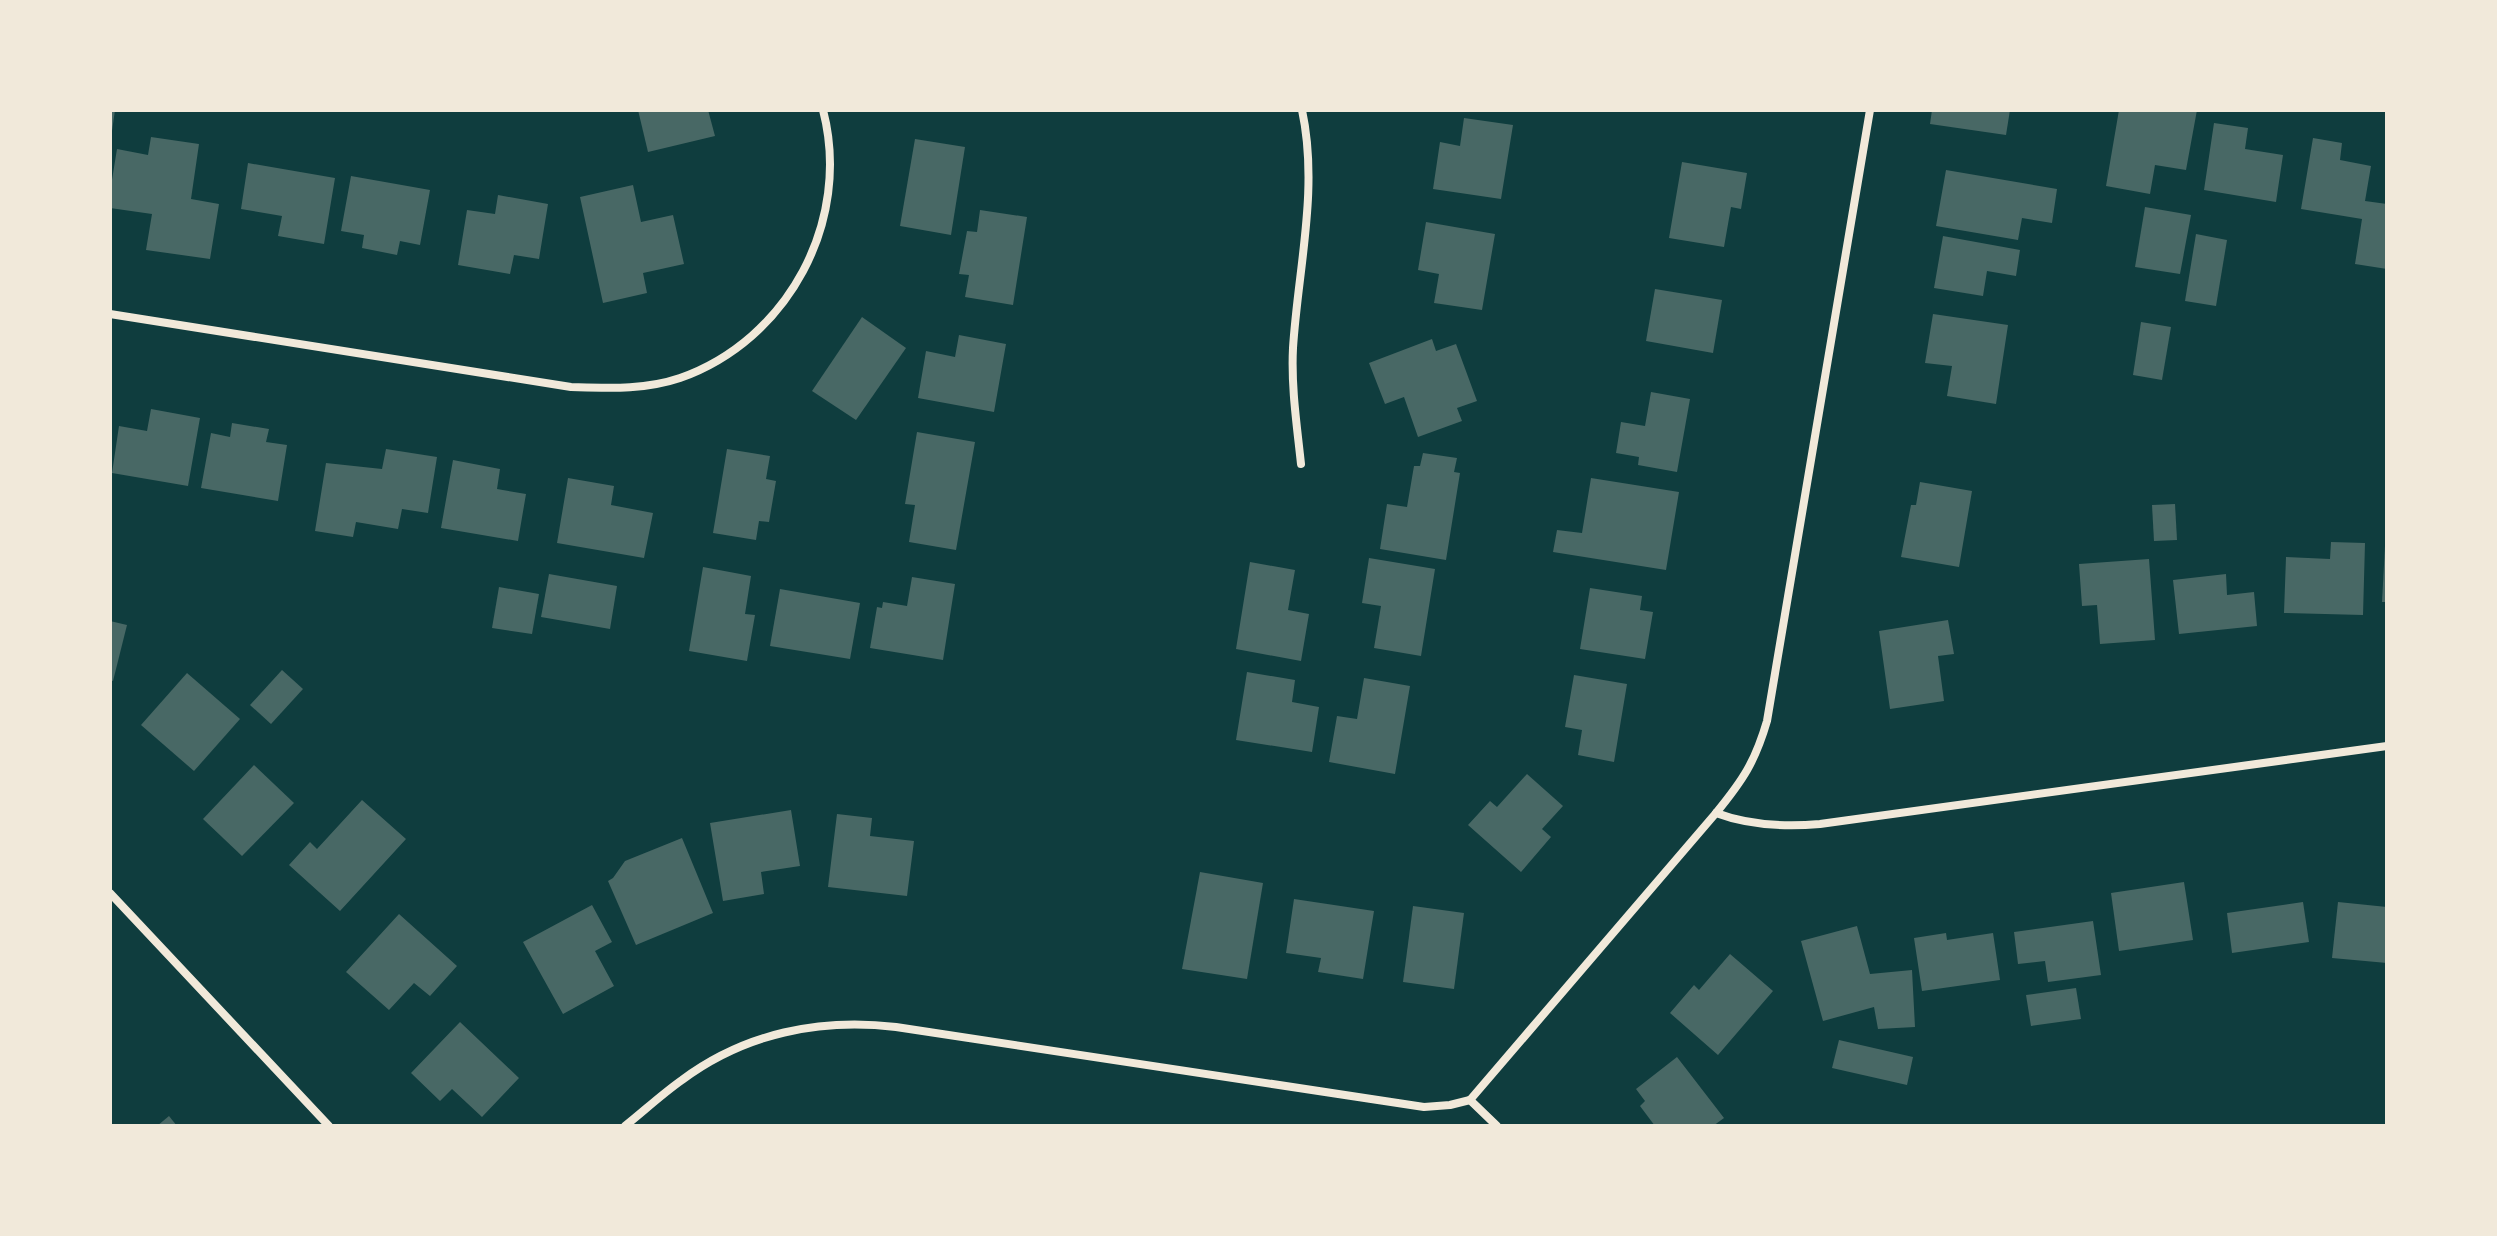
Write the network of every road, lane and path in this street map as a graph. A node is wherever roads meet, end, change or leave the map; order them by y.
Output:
1 (823, 110) edge
2 (1302, 110) edge
3 (1870, 110) edge
4 (110, 314) edge
5 (1301, 464) dead end
6 (2387, 746) edge
7 (1716, 813) junction
8 (110, 893) edge
9 (1470, 1100) junction
10 (329, 1126) edge
11 (625, 1126) edge
12 (1497, 1126) edge

1 - 4 street
2 - 5 street
3 - 7 street
6 - 7 street
7 - 9 street
8 - 10 street
9 - 11 street
9 - 12 street

